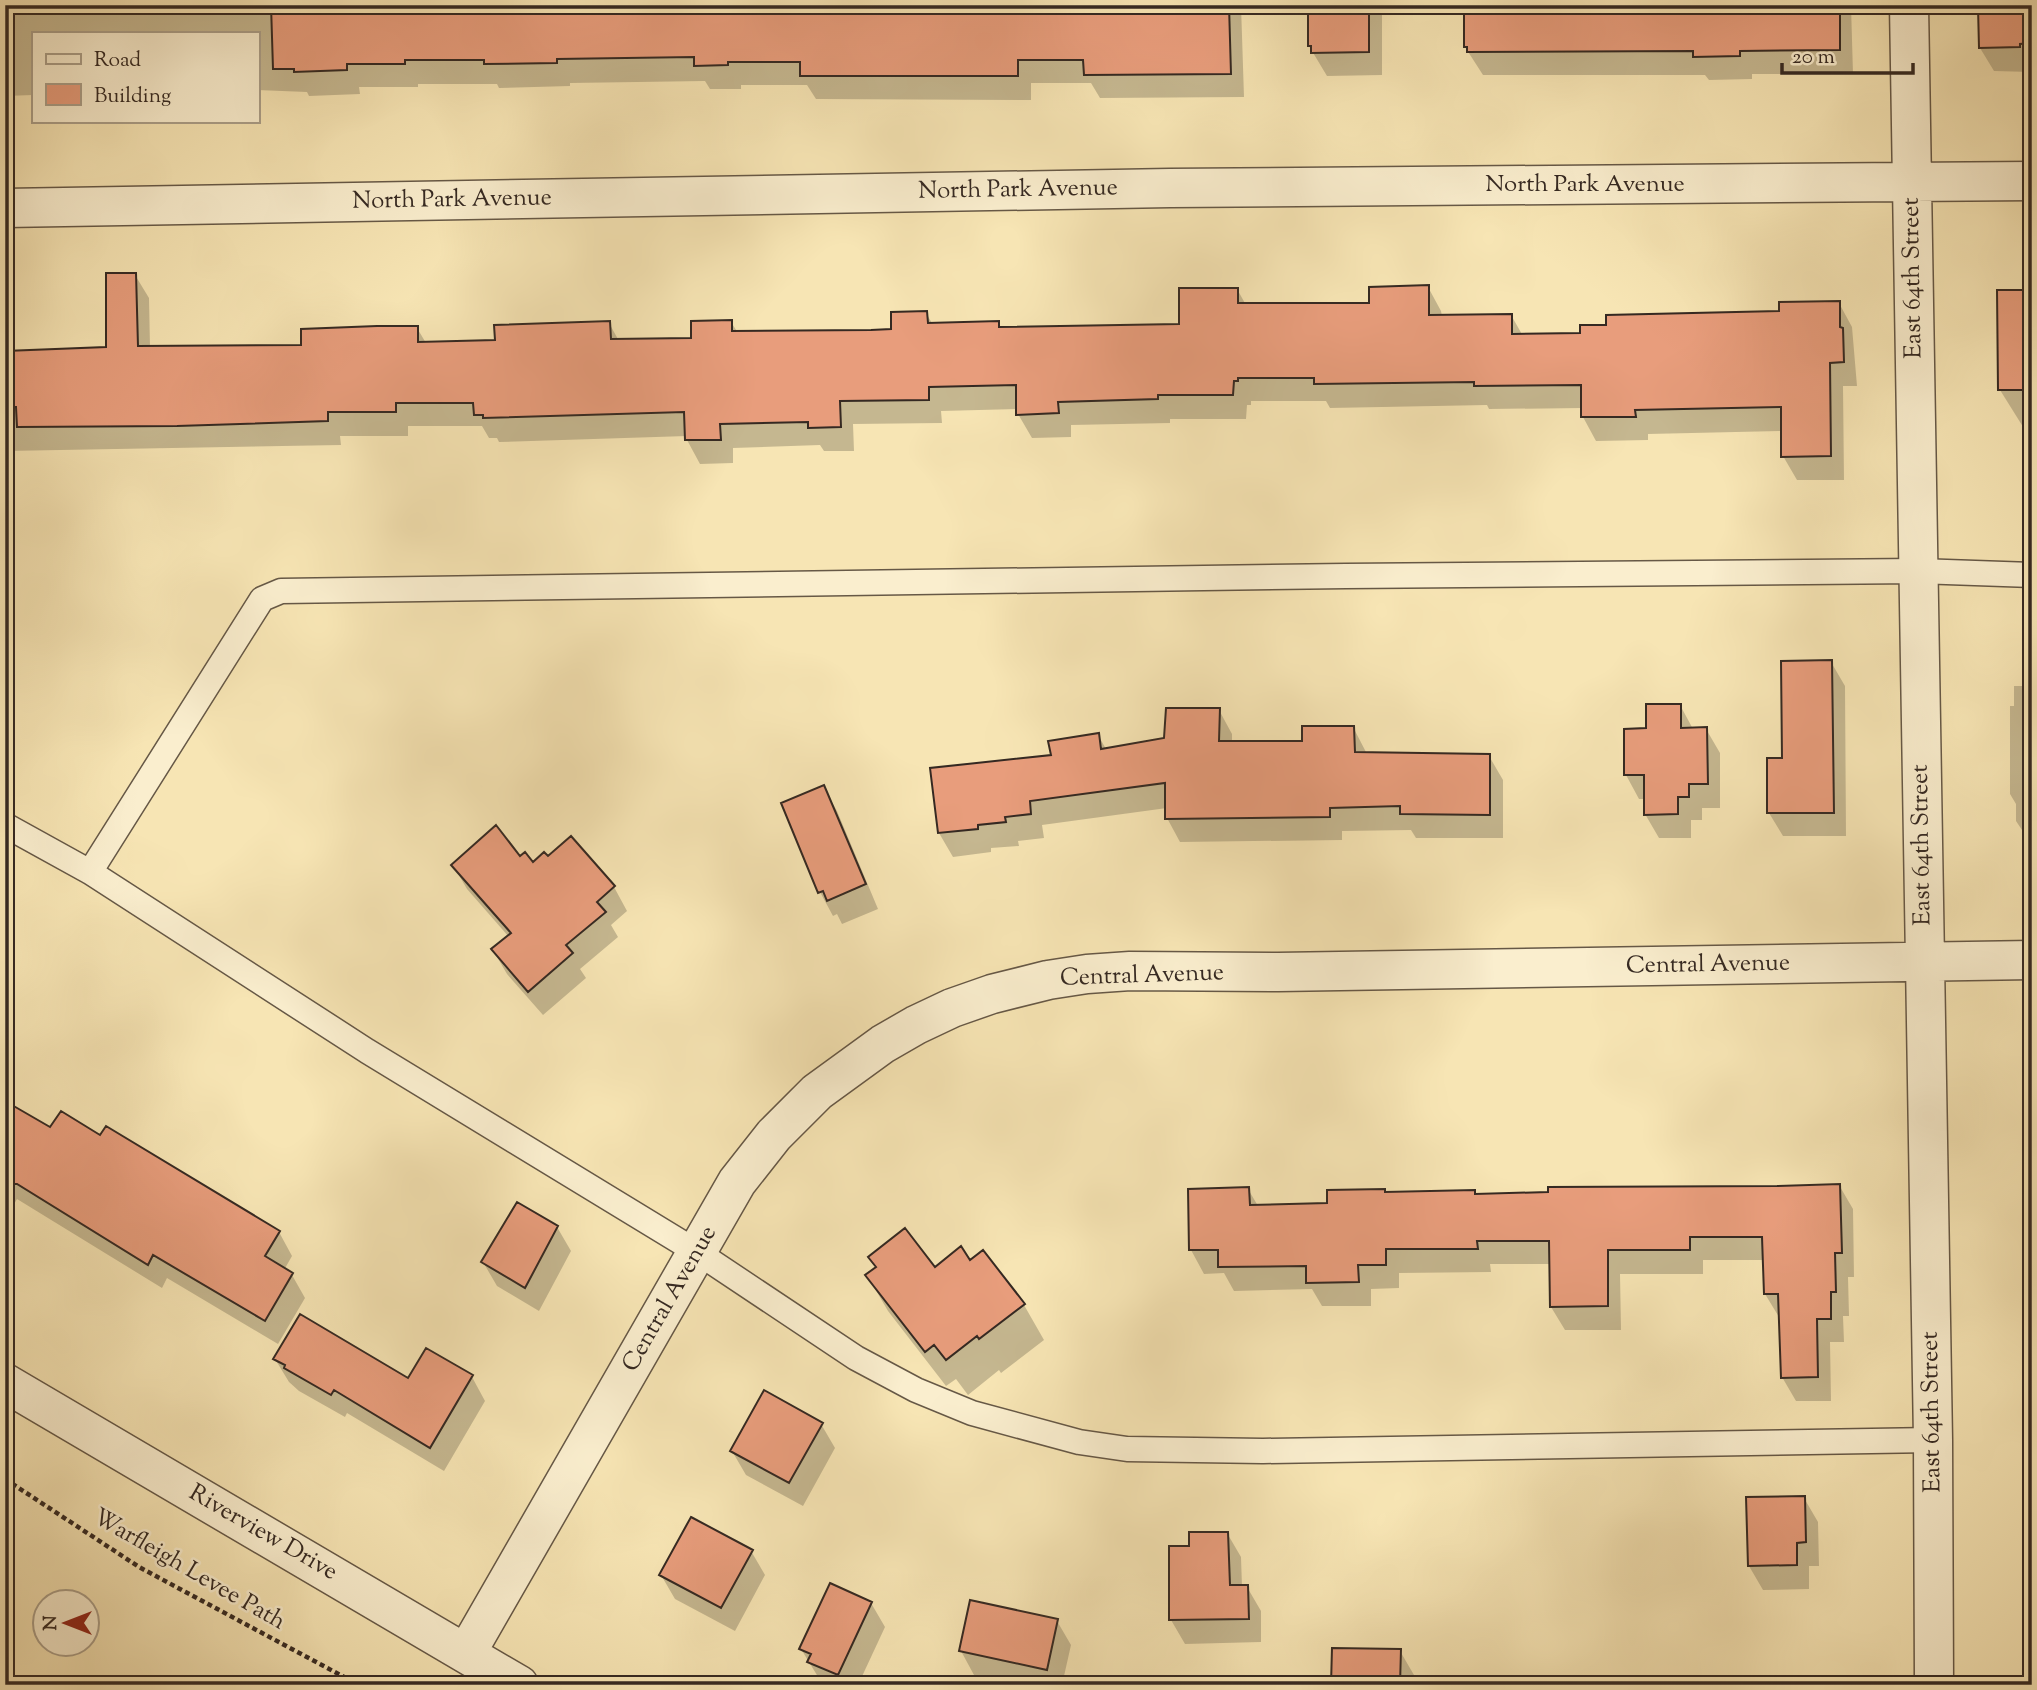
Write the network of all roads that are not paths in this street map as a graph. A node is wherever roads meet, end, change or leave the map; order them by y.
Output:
1 (1909, 5) edge
2 (2032, 181) edge
3 (1912, 183) junction
4 (5, 208) edge
5 (1918, 571) junction
6 (2032, 575) edge
7 (5, 825) edge
8 (90, 872) junction
9 (2032, 960) edge
10 (1924, 962) junction
11 (697, 1252) junction
12 (5, 1383) edge
13 (1933, 1440) junction
14 (467, 1652) junction
15 (519, 1685) edge
16 (1934, 1685) edge

1 - 3 street, East 64th Street
2 - 3 street, North Park Avenue
3 - 4 street, North Park Avenue
3 - 5 street, East 64th Street
5 - 6 lane
5 - 8 lane
5 - 10 street, East 64th Street
7 - 8 lane
8 - 11 lane
9 - 10 street, Central Avenue
10 - 11 street, Central Avenue
10 - 13 street, East 64th Street
11 - 13 lane
11 - 14 street, Central Avenue
12 - 14 street, Riverview Drive
13 - 16 street, East 64th Street
14 - 15 street, Riverview Drive

